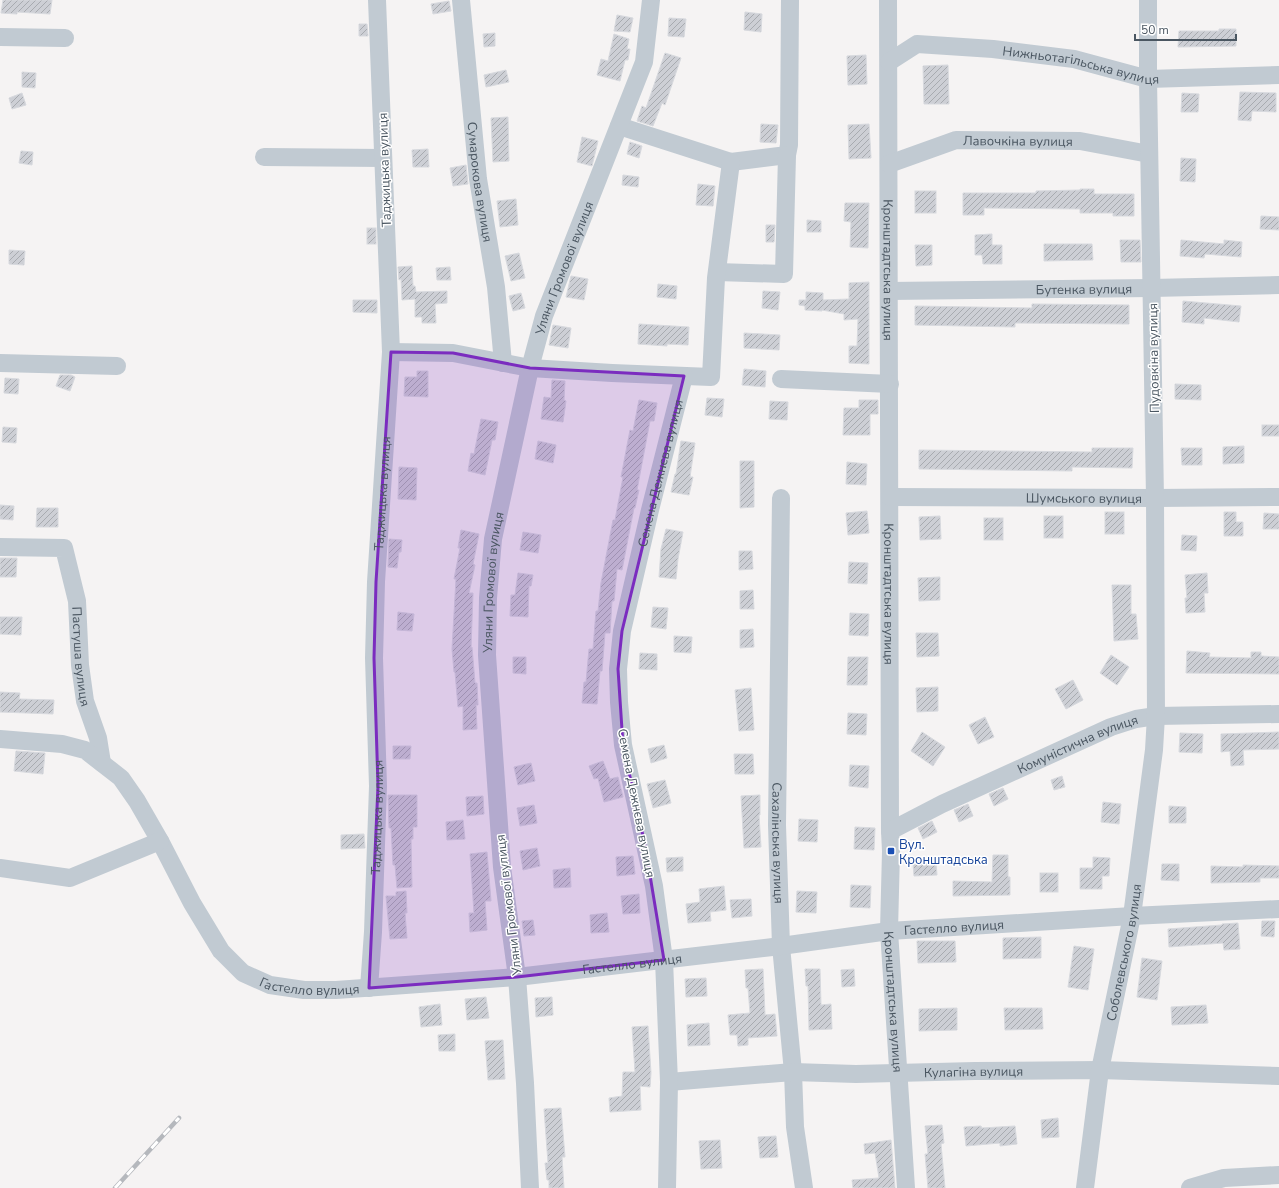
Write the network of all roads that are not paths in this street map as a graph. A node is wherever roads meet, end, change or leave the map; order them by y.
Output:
1 (377, 0) edge
2 (461, 0) edge
3 (651, 0) edge
4 (790, 0) edge
5 (888, 0) edge
6 (1148, 0) edge
7 (0, 38) edge
8 (65, 38) dead end
9 (889, 62) junction
10 (1279, 75) edge
11 (1148, 79) junction
12 (619, 126) junction
13 (1149, 154) junction
14 (787, 155) junction
15 (264, 157) dead end
16 (383, 158) junction
17 (732, 162) junction
18 (889, 164) junction
19 (716, 272) junction
20 (1279, 285) edge
21 (1152, 288) junction
22 (889, 291) junction
23 (392, 352) junction
24 (0, 363) edge
25 (503, 363) junction
26 (117, 366) dead end
27 (530, 368) junction
28 (684, 376) junction
29 (782, 379) dead end
30 (890, 384) junction
31 (890, 497) junction
32 (1279, 497) edge
33 (782, 498) dead end
34 (1155, 498) junction
35 (0, 547) edge
36 (1279, 714) edge
37 (1156, 716) junction
38 (0, 739) edge
39 (102, 763) junction
40 (890, 831) junction
41 (160, 841) junction
42 (0, 868) edge
43 (1279, 909) edge
44 (1132, 916) junction
45 (889, 931) junction
46 (782, 946) junction
47 (664, 960) junction
48 (517, 977) junction
49 (369, 988) junction
50 (1100, 1070) junction
51 (793, 1072) junction
52 (899, 1073) junction
53 (1279, 1076) edge
54 (669, 1082) junction
55 (1279, 1175) edge
56 (530, 1188) edge
57 (667, 1188) edge
58 (804, 1188) edge
59 (906, 1188) edge
60 (1085, 1188) edge
61 (1190, 1188) edge

1 - 16 street, Таджицька вулиця
2 - 25 street, Сумарокова вулиця
3 - 12 street, Уляни Громової вулиця
4 - 14 street
5 - 9 street, Кронштадтська вулиця
6 - 11 street, Пудовкіна вулиця
7 - 8 street
9 - 11 street, Нижньотагільська вулиця
9 - 18 street, Кронштадтська вулиця
10 - 11 street, Нижньотагільська вулиця
11 - 13 street, Пудовкіна вулиця
12 - 17 street
12 - 27 street, Уляни Громової вулиця
13 - 18 street, Лавочкіна вулиця
13 - 21 street, Пудовкіна вулиця
14 - 17 street
14 - 19 street
15 - 16 street
16 - 23 street, Таджицька вулиця
17 - 19 street
18 - 22 street, Кронштадтська вулиця
19 - 28 street
20 - 21 street, Бутенка вулиця
21 - 22 street, Бутенка вулиця
21 - 34 street, Пудовкіна вулиця
22 - 30 street, Кронштадтська вулиця
23 - 25 street
23 - 49 street, Таджицька вулиця
24 - 26 street
25 - 27 street
27 - 28 street
27 - 48 street, Уляни Громової вулиця
28 - 47 street, Семена Дежнєва вулиця
29 - 30 street
30 - 31 street, Кронштадтська вулиця
31 - 34 street, Шумського вулиця
31 - 40 street, Кронштадтська вулиця
32 - 34 street, Шумського вулиця
33 - 46 street, Сахалінська вулиця
34 - 37 street, Пудовкіна вулиця
35 - 39 street, Пастуша вулиця
36 - 37 street, Комуністична вулиця
37 - 40 street, Комуністична вулиця
37 - 44 street, Соболевського вулиця
38 - 39 street, Гастелло вулиця
39 - 41 street, Гастелло вулиця
40 - 45 street, Кронштадтська вулиця
41 - 42 street
41 - 49 street, Гастелло вулиця
43 - 44 street, Гастелло вулиця
44 - 45 street, Гастелло вулиця
44 - 50 street, Соболевського вулиця
45 - 46 street, Гастелло вулиця
45 - 52 street, Кронштадтська вулиця
46 - 47 street, Гастелло вулиця
46 - 51 street, Сахалінська вулиця
47 - 48 street, Гастелло вулиця
47 - 54 street, Семена Дежнєва вулиця
48 - 49 street, Гастелло вулиця
48 - 56 street, Уляни Громової вулиця
50 - 52 street, Кулагіна вулиця
50 - 53 street, Кулагіна вулиця
50 - 60 street, Соболевського вулиця
51 - 52 street, Кулагіна вулиця
51 - 54 street, Кулагіна вулиця
51 - 58 street, Сахалінська вулиця
52 - 59 street, Кронштадтська вулиця
54 - 57 street, Семена Дежнєва вулиця
55 - 61 street

